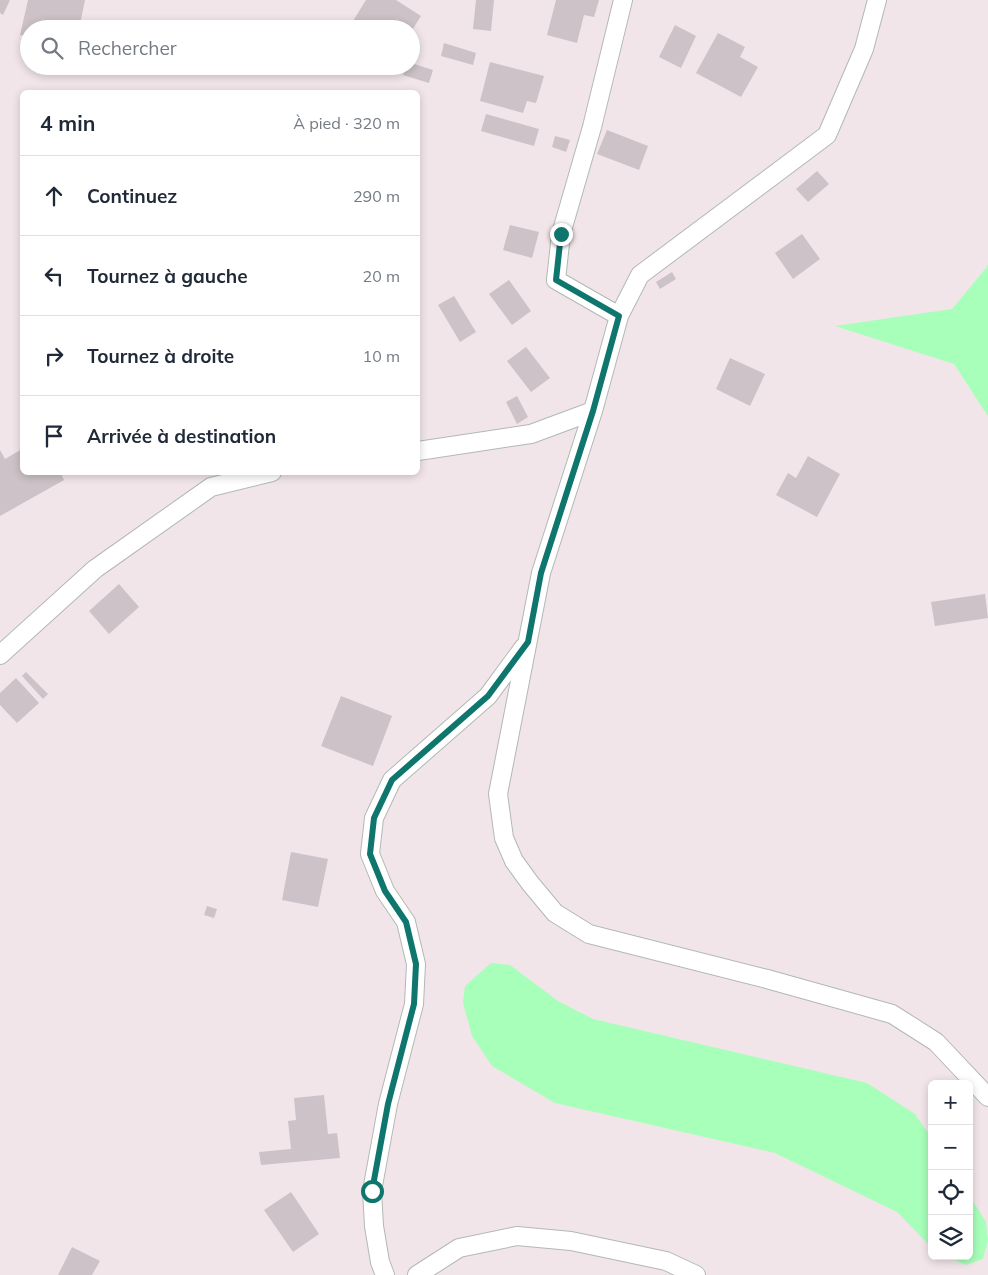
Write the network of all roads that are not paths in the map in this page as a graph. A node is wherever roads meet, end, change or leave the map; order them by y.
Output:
1 (623, 0) edge
2 (877, 0) edge
3 (619, 316) junction
4 (593, 411) junction
5 (420, 452) edge
6 (260, 475) edge
7 (528, 642) junction
8 (0, 655) edge
9 (988, 1097) edge
10 (385, 1275) edge
11 (417, 1275) edge
12 (696, 1275) edge

1 - 3 street
2 - 3 street
3 - 4 street
4 - 5 street
4 - 7 street
6 - 8 street
7 - 9 street
7 - 10 street
11 - 12 street

